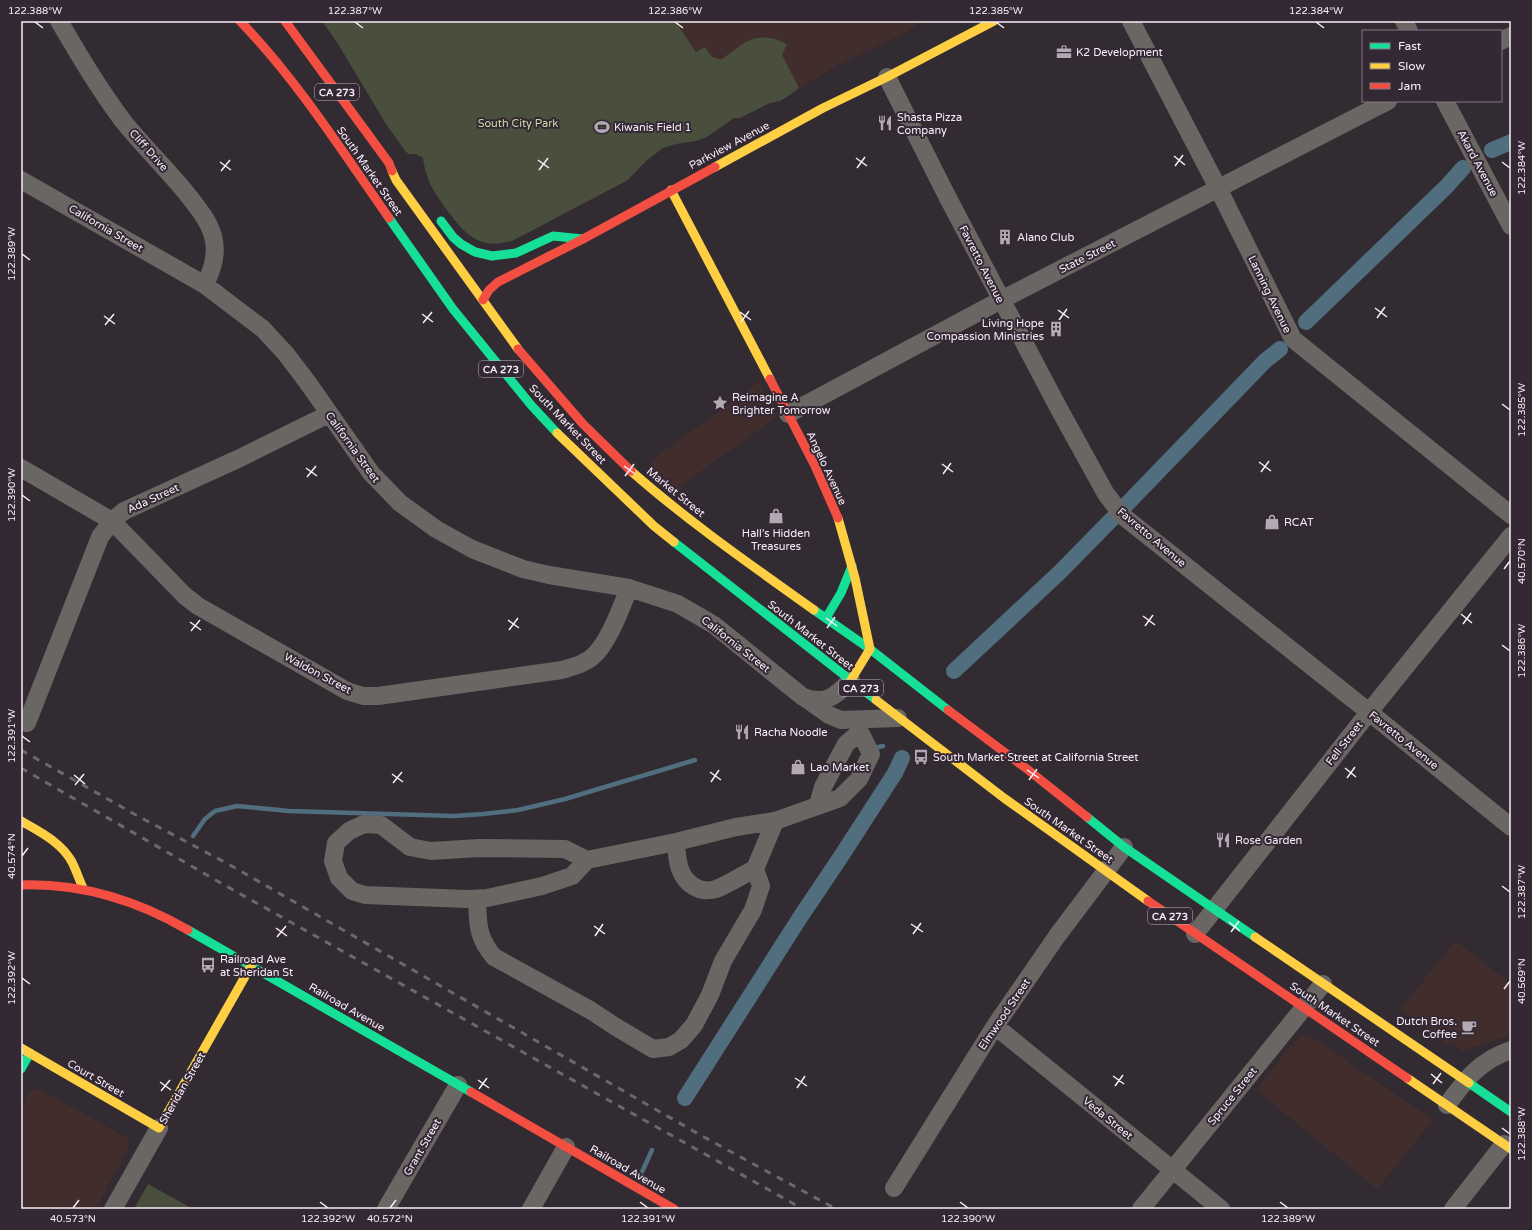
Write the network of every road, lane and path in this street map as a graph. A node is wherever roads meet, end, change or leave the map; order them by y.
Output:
1 (59, 21) edge
2 (240, 21) edge
3 (285, 21) edge
4 (994, 21) edge
5 (1131, 21) edge
6 (1404, 21) edge
7 (1408, 30) edge
8 (1511, 36) edge
9 (1502, 40) edge
10 (887, 77) junction
11 (1386, 102) edge
12 (1446, 102) edge
13 (389, 163) junction
14 (404, 173) dead end
15 (21, 180) edge
16 (1218, 188) junction
17 (671, 190) junction
18 (376, 201) junction
19 (397, 210) dead end
20 (436, 214) dead end
21 (1511, 226) edge
22 (583, 239) junction
23 (205, 285) junction
24 (467, 295) dead end
25 (483, 300) junction
26 (1001, 300) junction
27 (480, 310) dead end
28 (480, 327) dead end
29 (483, 347) junction
30 (329, 414) junction
31 (788, 414) junction
32 (21, 468) edge
33 (1511, 515) edge
34 (112, 521) junction
35 (1511, 536) edge
36 (852, 566) junction
37 (629, 588) junction
38 (826, 618) junction
39 (870, 649) junction
40 (850, 680) junction
41 (803, 697) junction
42 (1369, 712) junction
43 (898, 718) junction
44 (27, 723) dead end
45 (858, 726) junction
46 (818, 805) junction
47 (21, 821) edge
48 (775, 821) junction
49 (1511, 828) edge
50 (676, 842) junction
51 (1124, 847) junction
52 (587, 860) junction
53 (755, 869) junction
54 (1106, 870) junction
55 (21, 885) edge
56 (83, 888) junction
57 (477, 899) junction
58 (1213, 909) junction
59 (1195, 934) junction
60 (251, 966) junction
61 (1323, 984) junction
62 (1304, 1008) junction
63 (995, 1026) junction
64 (21, 1048) edge
65 (1511, 1050) edge
66 (30, 1053) junction
67 (21, 1069) edge
68 (1465, 1080) junction
69 (458, 1085) junction
70 (1448, 1105) junction
71 (1511, 1112) edge
72 (159, 1128) junction
73 (566, 1147) junction
74 (1507, 1147) edge
75 (1172, 1170) junction
76 (894, 1188) dead end
77 (113, 1209) edge
78 (386, 1209) edge
79 (531, 1209) edge
80 (674, 1209) edge
81 (1141, 1209) edge
82 (1221, 1209) edge
83 (1453, 1209) edge

1 - 23 street, Cliff Drive
2 - 18 main road, South Market Street / CA 273
3 - 13 main road, South Market Street / CA 273
4 - 10 main road, Parkview Avenue
5 - 16 street, Lanning Avenue
6 - 7 street
8 - 9 street
10 - 17 main road, Parkview Avenue
10 - 26 street, Favretto Avenue
11 - 16 street, State Street
12 - 21 street, Akard Avenue
13 - 14 main road
13 - 25 main road, South Market Street / CA 273
15 - 23 street, California Street
16 - 26 street, State Street
16 - 33 street, Lanning Avenue
17 - 22 main road, Parkview Avenue
17 - 31 main road, Angelo Avenue
18 - 19 main road
18 - 29 main road, South Market Street / CA 273
20 - 22 main road
22 - 25 main road, Parkview Avenue
23 - 30 street, California Street
24 - 25 main road
25 - 27 main road
25 - 38 main road, Market Street / CA 273
26 - 31 street, State Street
26 - 42 street, Favretto Avenue
28 - 29 main road
29 - 40 main road, South Market Street / CA 273
30 - 34 street, Ada Street
30 - 37 street, California Street
31 - 36 main road, Angelo Avenue
32 - 34 street, Waldon Street
34 - 37 street, Waldon Street
34 - 44 street, Ada Street
35 - 42 street, Fell Street
36 - 38 main road
36 - 39 main road, Angelo Avenue
37 - 41 street, California Street
38 - 39 main road, Market Street / CA 273
39 - 40 main road
39 - 51 main road, South Market Street / CA 273
40 - 41 street
40 - 43 main road, South Market Street / CA 273
41 - 45 street, California Street
42 - 49 street, Favretto Avenue
42 - 58 street, Fell Street
43 - 45 street, California Street
43 - 54 main road, South Market Street / CA 273
45 - 46 street
45 - 46 street
46 - 48 street
47 - 56 main road
48 - 50 street
48 - 53 street
50 - 52 street
50 - 53 street
51 - 54 street, Elmwood Street
51 - 58 main road, South Market Street / CA 273
52 - 57 street
52 - 57 street
53 - 57 street
54 - 59 main road, South Market Street / CA 273
54 - 63 street, Elmwood Street
55 - 56 main road, Railroad Avenue
56 - 60 main road, Railroad Avenue
58 - 59 street, Fell Street
58 - 61 main road, South Market Street / CA 273
59 - 62 main road, South Market Street / CA 273
60 - 69 main road, Railroad Avenue
60 - 72 main road, Sheridan Street
61 - 62 street, Spruce Street
61 - 68 main road, South Market Street / CA 273
62 - 70 main road, South Market Street / CA 273
62 - 75 street, Spruce Street
63 - 75 street, Veda Street
63 - 76 street, Elmwood Street
64 - 66 main road, Court Street
65 - 68 street
66 - 67 main road
66 - 72 main road, Court Street
68 - 70 street
68 - 71 main road, South Market Street / CA 273
69 - 73 main road, Railroad Avenue
69 - 78 street, Grant Street
70 - 74 main road, South Market Street / CA 273
72 - 77 street, Sheridan Street
73 - 79 street
73 - 80 main road, Railroad Avenue
74 - 83 street
75 - 81 street, Spruce Street
75 - 82 street, Veda Street

